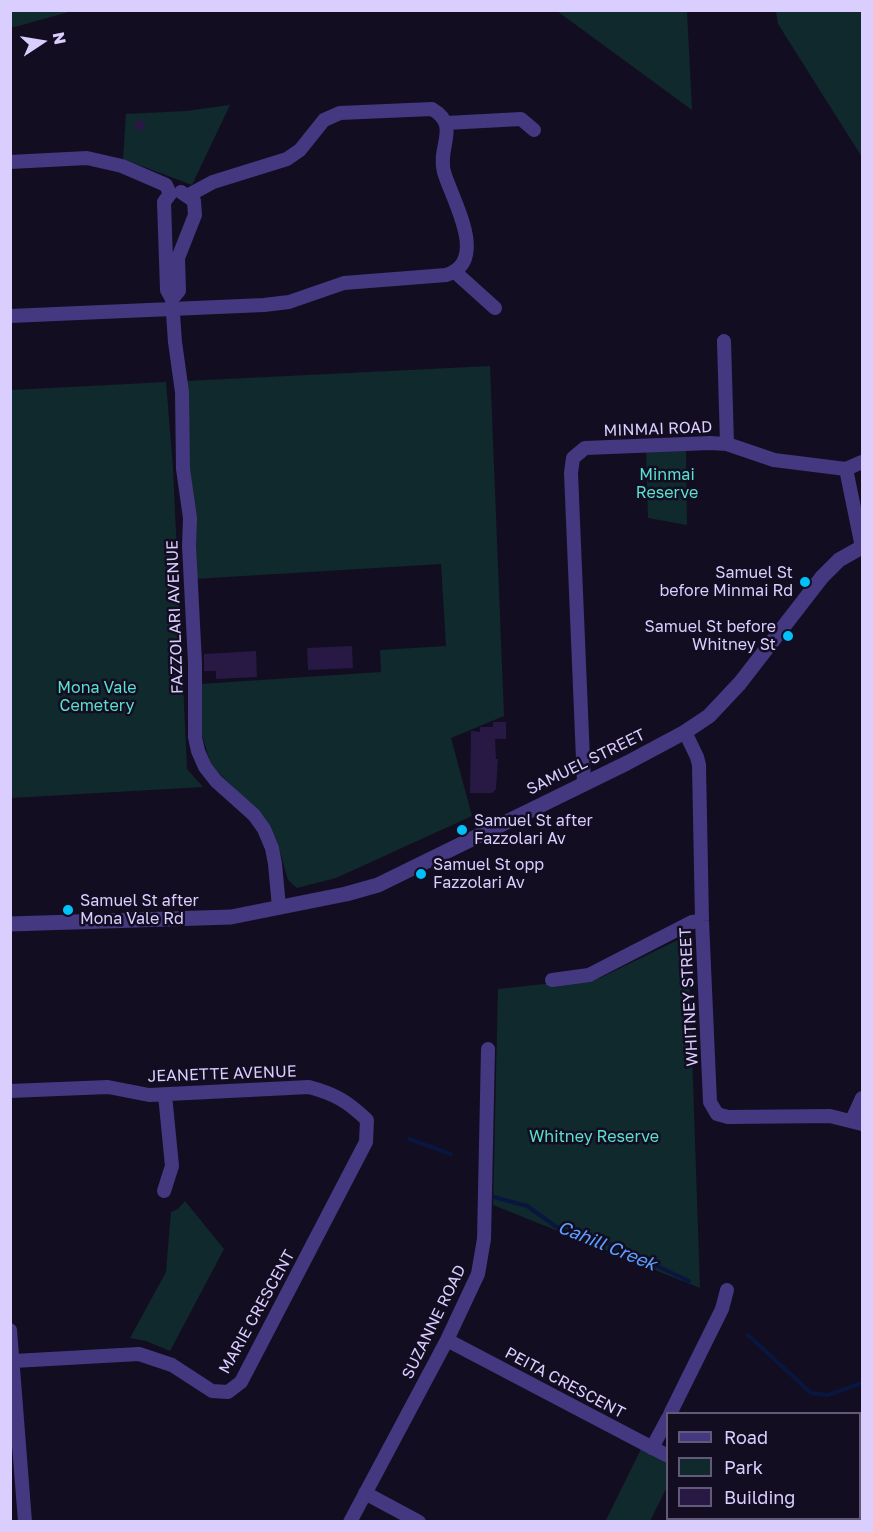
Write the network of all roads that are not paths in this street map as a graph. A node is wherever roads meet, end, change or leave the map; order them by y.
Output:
1 (446, 123) junction
2 (534, 129) dead end
3 (10, 162) edge
4 (170, 194) junction
5 (189, 195) junction
6 (455, 272) junction
7 (172, 304) junction
8 (495, 308) dead end
9 (10, 316) edge
10 (724, 341) dead end
11 (727, 444) junction
12 (862, 462) edge
13 (846, 469) junction
14 (862, 547) edge
15 (685, 732) junction
16 (584, 783) junction
17 (279, 907) junction
18 (702, 921) junction
19 (10, 924) edge
20 (552, 980) dead end
21 (488, 1049) dead end
22 (10, 1091) edge
23 (165, 1095) junction
24 (862, 1098) edge
25 (857, 1122) edge
26 (366, 1142) joint
27 (164, 1191) dead end
28 (727, 1290) dead end
29 (10, 1330) edge
30 (447, 1340) junction
31 (14, 1361) junction
32 (670, 1412) edge
33 (666, 1422) edge
34 (652, 1448) junction
35 (666, 1455) edge
36 (365, 1494) junction
37 (25, 1521) edge
38 (350, 1521) edge
39 (419, 1521) edge

1 - 2 street
1 - 5 street
1 - 6 street
3 - 4 street
4 - 5 street
4 - 7 street, FAZZOLARI AVENUE
5 - 7 street, FAZZOLARI AVENUE
6 - 7 street
6 - 8 street
7 - 9 street
7 - 17 street, FAZZOLARI AVENUE
10 - 11 street
11 - 13 street, MINMAI ROAD
11 - 16 street, MINMAI ROAD
12 - 13 street
13 - 14 street
14 - 15 street, SAMUEL STREET
15 - 16 street, SAMUEL STREET
15 - 18 street, WHITNEY STREET
16 - 17 street, SAMUEL STREET
17 - 19 street, SAMUEL STREET
18 - 20 street
18 - 25 street, WHITNEY STREET
21 - 30 street, SUZANNE ROAD
22 - 23 street, JEANETTE AVENUE
23 - 26 street, JEANETTE AVENUE
23 - 27 street
24 - 25 street
26 - 31 street, MARIE CRESCENT
28 - 32 street
29 - 31 street
30 - 34 street, PEITA CRESCENT
30 - 36 street, SUZANNE ROAD
31 - 37 street
33 - 34 street
34 - 35 street, PEITA CRESCENT
36 - 38 street, SUZANNE ROAD
36 - 39 street

